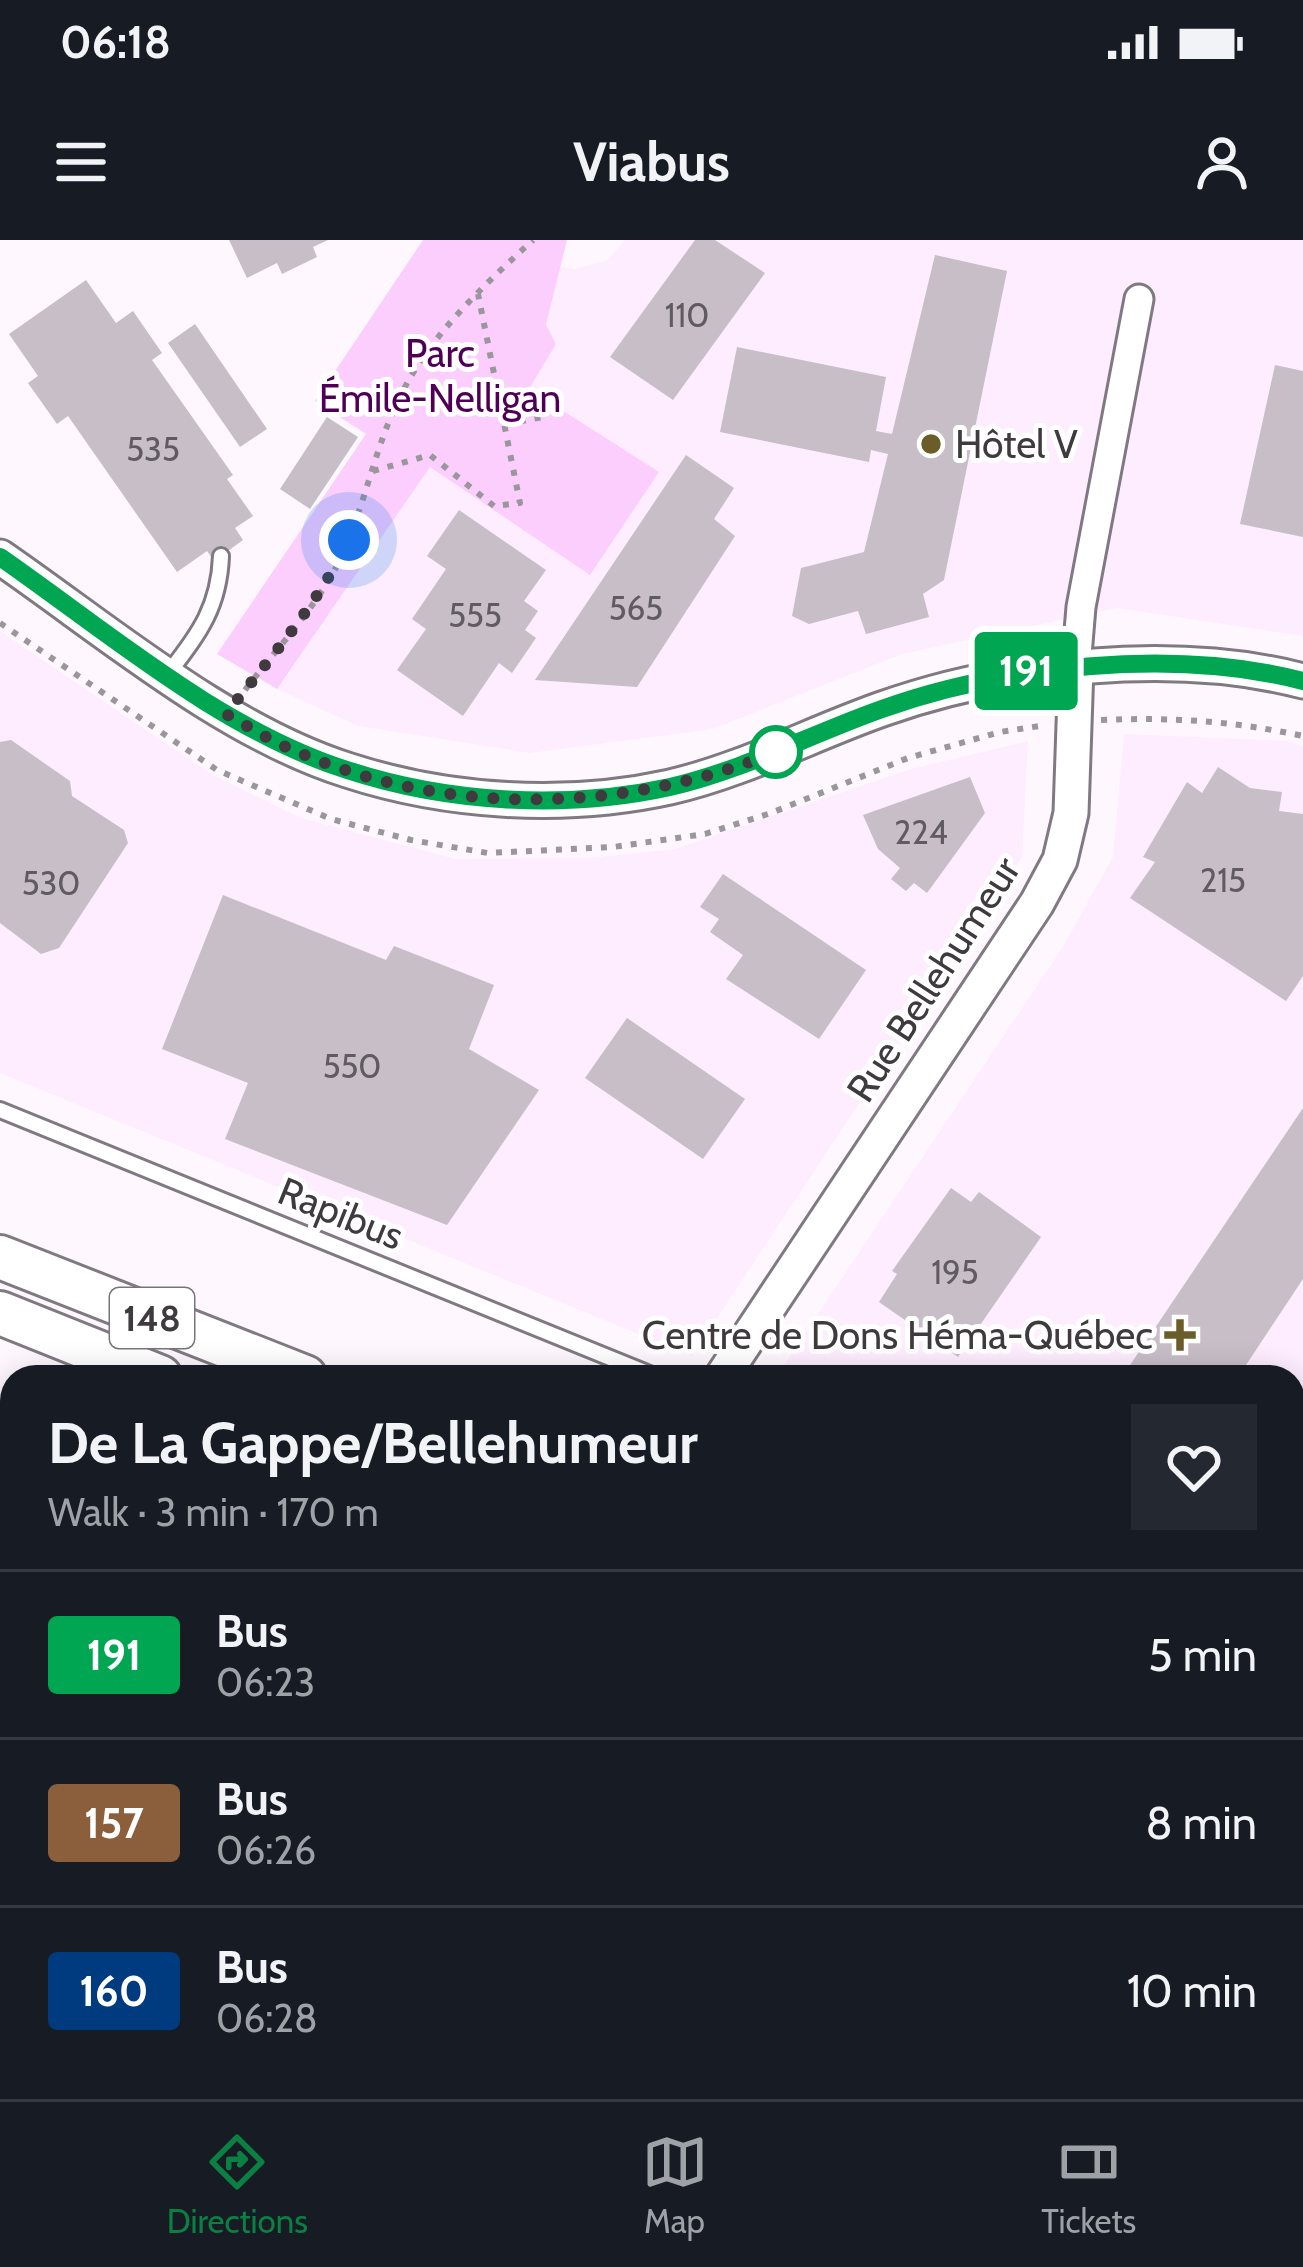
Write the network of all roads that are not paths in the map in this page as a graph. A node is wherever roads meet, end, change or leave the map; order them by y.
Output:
1 (1139, 299) dead end
2 (221, 556) dead end
3 (0, 557) edge
4 (1076, 667) junction
5 (168, 674) junction
6 (1303, 681) edge
7 (0, 1110) edge
8 (0, 1257) edge
9 (0, 1313) edge
10 (130, 1365) edge
11 (274, 1365) edge
12 (627, 1365) edge
13 (730, 1365) edge

1 - 4 street, Rue Bellehumeur
2 - 5 lane
3 - 5 street
4 - 5 street
4 - 6 street
4 - 13 street, Rue Bellehumeur
7 - 12 lane, Rapibus
8 - 11 main road, 148
9 - 10 main road, 148

